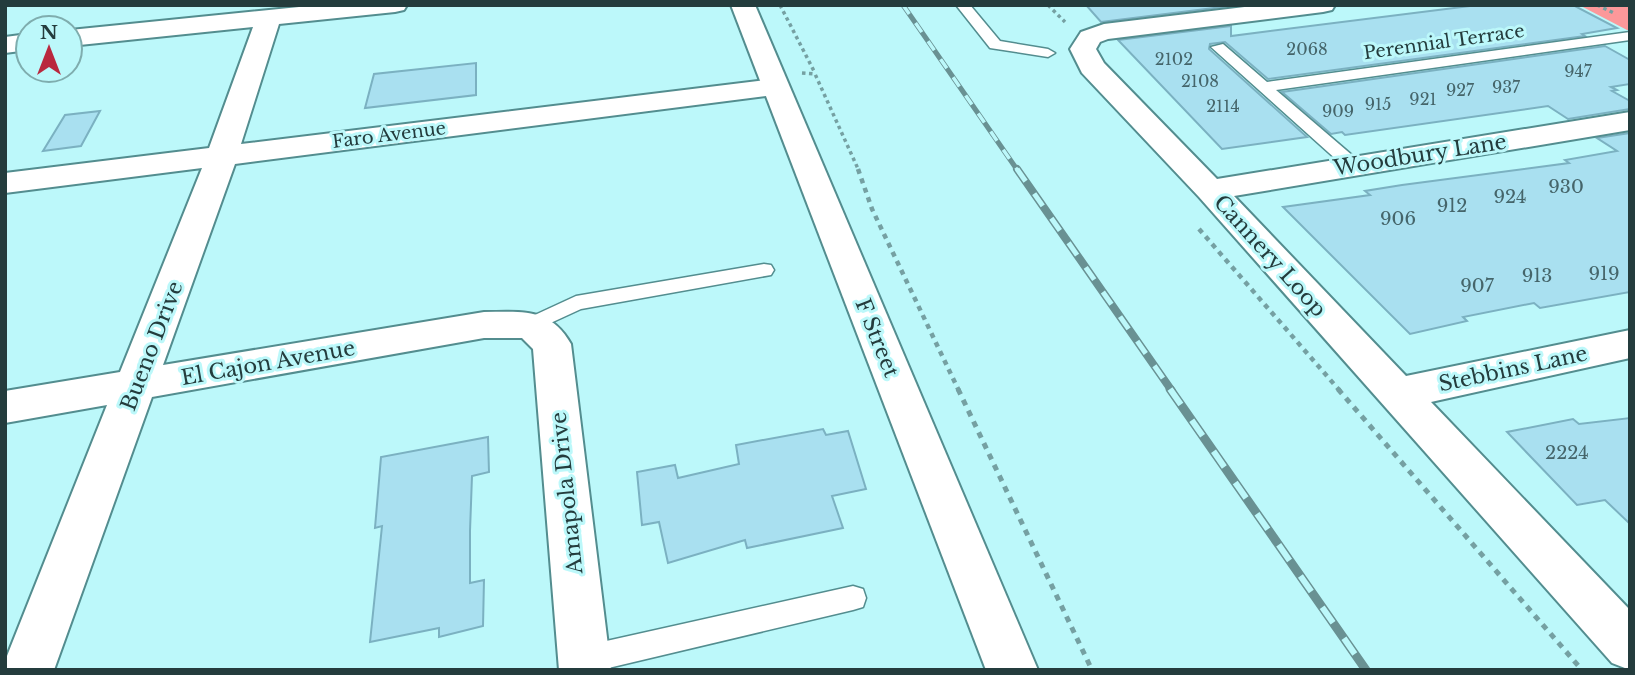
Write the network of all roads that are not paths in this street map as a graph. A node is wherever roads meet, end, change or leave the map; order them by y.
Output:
1 (395, 5) edge
2 (743, 5) edge
3 (963, 5) edge
4 (1323, 5) edge
5 (1199, 12) edge
6 (268, 19) junction
7 (1630, 36) edge
8 (84, 37) edge
9 (1218, 47) dead end
10 (1048, 52) dead end
11 (787, 80) junction
12 (1263, 87) junction
13 (1630, 121) edge
14 (222, 156) junction
15 (1354, 166) junction
16 (5, 183) edge
17 (1209, 190) junction
18 (764, 270) dead end
19 (531, 325) junction
20 (1630, 344) edge
21 (137, 385) junction
22 (1395, 394) junction
23 (5, 407) edge
24 (853, 598) dead end
25 (1630, 646) edge
26 (585, 665) edge
27 (28, 670) edge
28 (1012, 670) edge

1 - 6 street
2 - 11 street, F Street
3 - 10 lane
4 - 5 street, Cannery Loop
5 - 17 street, Cannery Loop
6 - 8 street
6 - 14 street, Bueno Drive
7 - 12 lane, Perennial Terrace
9 - 12 lane
11 - 14 street, Faro Avenue
11 - 28 street, F Street
12 - 15 lane
13 - 15 street, Woodbury Lane
14 - 16 street, Faro Avenue
14 - 21 street, Bueno Drive
15 - 17 street, Woodbury Lane
17 - 22 street, Cannery Loop
18 - 19 lane
19 - 21 street, El Cajon Avenue
19 - 26 street, Amapola Drive
20 - 22 street, Stebbins Lane
21 - 23 street, El Cajon Avenue
21 - 27 street, Bueno Drive
22 - 25 street, Cannery Loop
24 - 26 lane

